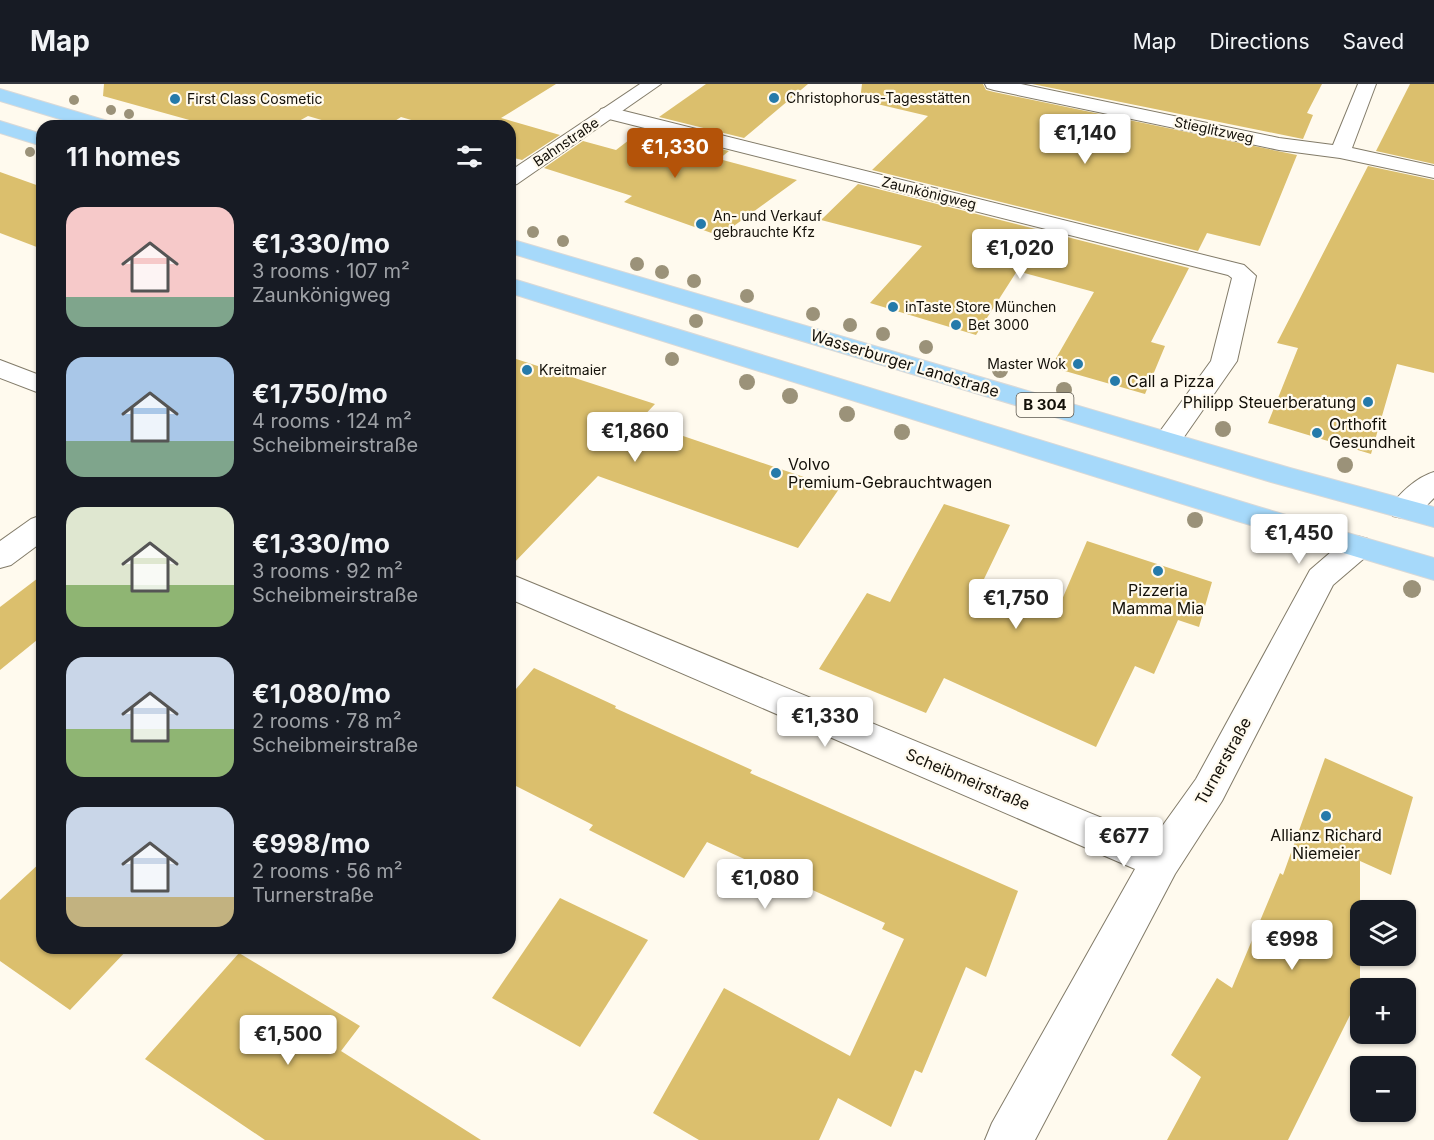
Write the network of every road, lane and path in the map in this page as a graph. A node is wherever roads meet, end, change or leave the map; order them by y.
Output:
1 (652, 84) edge
2 (1367, 84) edge
3 (1002, 85) edge
4 (0, 95) edge
5 (608, 114) junction
6 (84, 120) edge
7 (0, 127) edge
8 (36, 138) edge
9 (1340, 152) junction
10 (1434, 172) edge
11 (516, 176) edge
12 (516, 248) edge
13 (516, 287) edge
14 (0, 368) edge
15 (36, 383) edge
16 (1167, 441) junction
17 (1434, 482) edge
18 (1404, 509) junction
19 (1434, 517) edge
20 (36, 530) edge
21 (1356, 547) junction
22 (0, 557) edge
23 (1434, 569) edge
24 (516, 589) edge
25 (1161, 861) junction
26 (1009, 1140) edge

1 - 5 street, Bahnstraße
2 - 9 street
3 - 9 street, Stieglitzweg
4 - 6 main road
5 - 11 street, Bahnstraße
5 - 16 street, Zaunkönigweg
7 - 8 main road
9 - 10 street, Stieglitzweg
12 - 16 main road, Wasserburger Landstraße / B 304
13 - 21 main road, B 304
14 - 15 street
16 - 18 main road, Wasserburger Landstraße / B 304
17 - 18 street
18 - 19 main road, Wasserburger Landstraße / B 304
18 - 21 main road
20 - 22 street
21 - 23 main road, B 304
21 - 25 street, Turnerstraße
24 - 25 street, Scheibmeirstraße
25 - 26 street, Turnerstraße

